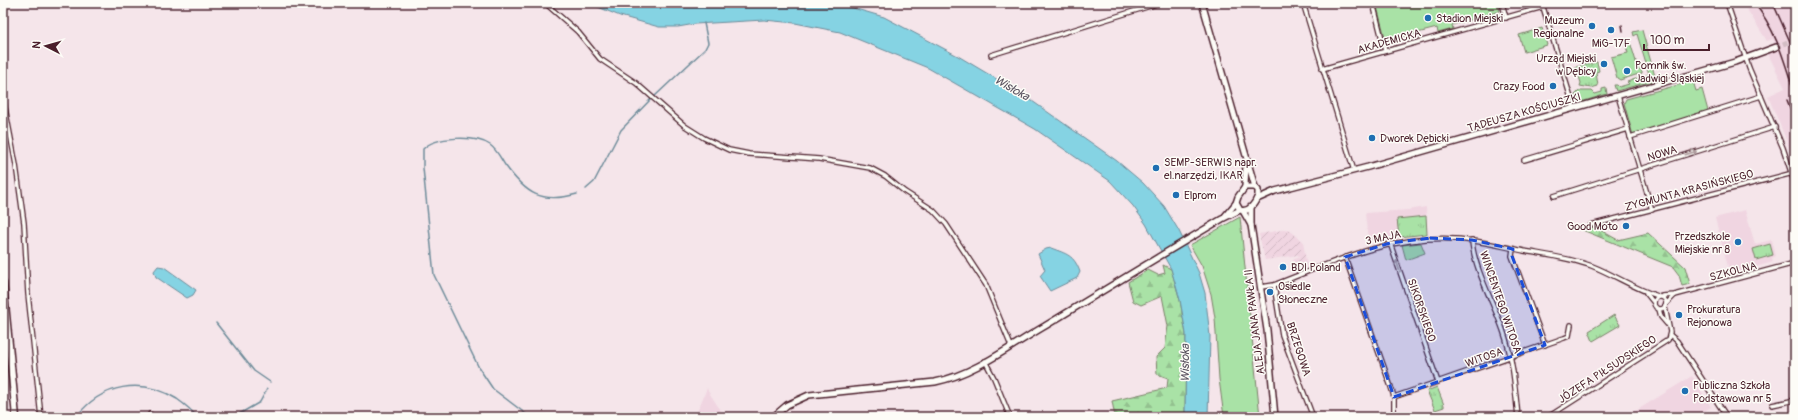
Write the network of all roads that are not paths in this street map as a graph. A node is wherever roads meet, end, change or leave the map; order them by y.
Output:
1 (545, 3) edge
2 (1160, 3) edge
3 (1202, 3) edge
4 (1303, 3) edge
5 (1373, 3) edge
6 (1502, 3) edge
7 (1539, 3) edge
8 (1727, 3) edge
9 (1543, 5) edge
10 (1506, 18) junction
11 (1776, 47) tunnel mouth
12 (1385, 51) junction
13 (991, 55) dead end
14 (1746, 59) junction
15 (1322, 69) junction
16 (1618, 96) junction
17 (1761, 96) junction
18 (3, 97) edge
19 (1574, 108) junction
20 (1774, 128) junction
21 (1628, 129) junction
22 (1630, 136) junction
23 (1246, 158) junction
24 (1524, 160) dead end
25 (1641, 169) junction
26 (1354, 171) junction
27 (1793, 173) junction
28 (1795, 184) edge
29 (1246, 187) junction
30 (1256, 188) junction
31 (1275, 191) junction
32 (1554, 196) dead end
33 (1257, 199) junction
34 (1236, 203) junction
35 (1251, 207) junction
36 (1242, 210) junction
37 (1652, 210) junction
38 (1222, 219) junction
39 (1251, 225) junction
40 (1591, 225) dead end
41 (1472, 240) junction
42 (1390, 243) junction
43 (1513, 249) junction
44 (1345, 257) junction
45 (1795, 263) edge
46 (3, 283) edge
47 (1274, 285) junction
48 (1261, 287) junction
49 (1646, 293) junction
50 (1675, 295) junction
51 (1660, 296) junction
52 (1654, 303) junction
53 (1666, 306) junction
54 (1659, 309) junction
55 (1667, 324) junction
56 (1571, 325) dead end
57 (1672, 336) junction
58 (1545, 345) junction
59 (1011, 346) junction
60 (1511, 357) junction
61 (985, 361) junction
62 (1438, 382) junction
63 (1394, 397) junction
64 (1795, 400) edge
65 (1772, 405) dead end
66 (3, 413) edge
67 (3, 417) edge
68 (16, 417) edge
69 (41, 417) edge
70 (332, 417) edge
71 (339, 417) edge
72 (773, 417) edge
73 (1010, 417) edge
74 (1274, 417) edge
75 (1312, 417) edge
76 (1394, 417) edge
77 (1518, 417) edge
78 (1548, 417) edge
79 (1727, 417) edge

1 - 59 street
2 - 13 street
3 - 23 street
4 - 15 street
5 - 12 street
6 - 10 street
7 - 9 street
8 - 14 street
9 - 10 street, AKADEMICKA
9 - 19 street
10 - 12 street, AKADEMICKA
11 - 14 street, TADEUSZA KOŚCIUSZKI
12 - 15 street, AKADEMICKA
14 - 16 street, TADEUSZA KOŚCIUSZKI
14 - 17 street
15 - 26 street
16 - 19 street, TADEUSZA KOŚCIUSZKI
16 - 21 street
17 - 20 street
17 - 22 street
18 - 69 street
19 - 26 street, TADEUSZA KOŚCIUSZKI
25 -> 20 street, NOWA
20 - 27 street
21 - 22 street
21 - 24 street
22 - 25 street
23 - 29 street
23 - 30 street
25 - 32 street, NOWA
25 - 37 street
26 - 31 street, TADEUSZA KOŚCIUSZKI
27 - 28 street
27 - 37 street, ZYGMUNTA KRASIŃSKIEGO
29 - 30 street
29 - 34 street
30 - 31 street, TADEUSZA KOŚCIUSZKI
30 - 33 street
31 - 33 street, TADEUSZA KOŚCIUSZKI
33 - 35 street
34 - 36 street
34 - 38 street
35 - 36 street
35 - 39 street, ALEJA JANA PAWŁA II
36 - 38 street
36 - 39 street, ALEJA JANA PAWŁA II
37 - 40 street, ZYGMUNTA KRASIŃSKIEGO
38 - 59 street
39 - 48 street, ALEJA JANA PAWŁA II
41 - 42 street, 3 MAJA
41 - 43 street, 3 MAJA
41 - 60 street, WINCENTEGO WITOSA
42 - 44 street, 3 MAJA
62 -> 42 street, SIKORSKIEGO
43 - 49 street, 3 MAJA
43 - 58 street
44 - 47 street, 3 MAJA
44 - 63 street
45 - 50 street, SZKOLNA
46 - 68 highway
47 - 48 street, 3 MAJA
47 - 75 street, BRZEGOWA
48 - 74 street, ALEJA JANA PAWŁA II
49 - 51 street, 3 MAJA
49 - 52 street, 3 MAJA
50 - 51 street, SZKOLNA
50 - 53 street
51 - 52 street
51 - 53 street
52 - 54 street
53 - 54 street
53 - 55 street
54 - 55 street
55 - 57 street
56 - 58 street, WITOSA
57 - 78 street, JÓZEFA PIŁSUDSKIEGO
57 - 79 street
58 - 60 street, WITOSA
59 - 61 street
60 - 62 street, WITOSA
60 - 77 street, WINCENTEGO WITOSA
61 - 72 street
61 - 73 street
62 - 63 street, WITOSA
63 - 76 street
64 - 65 street
66 - 67 highway
70 - 71 street

